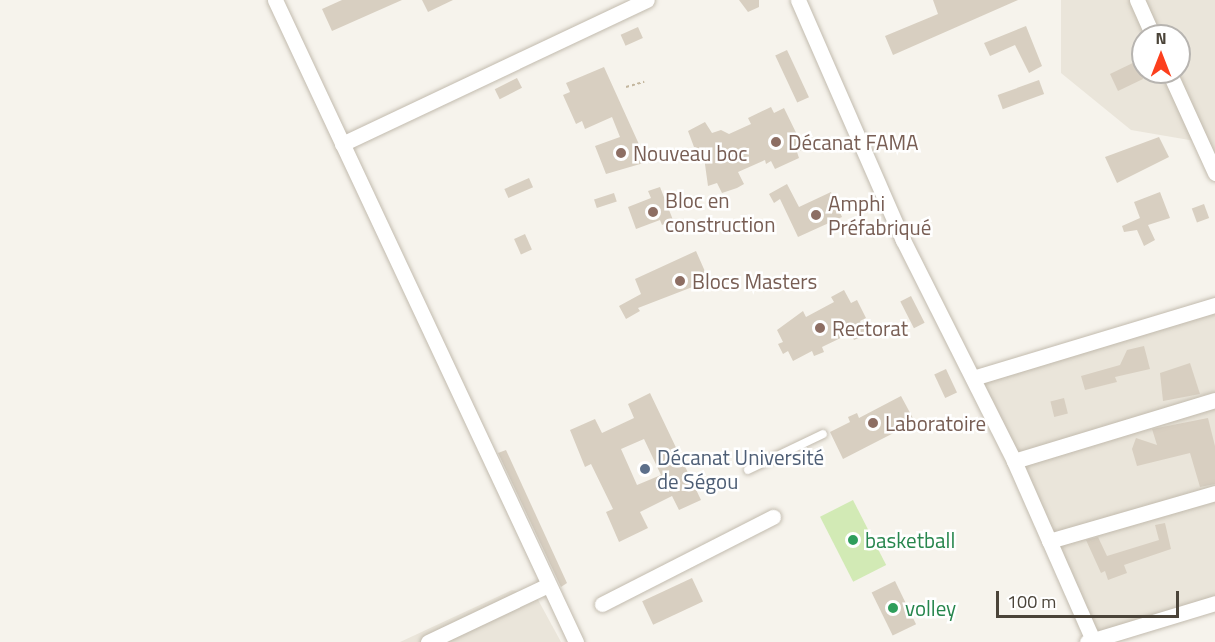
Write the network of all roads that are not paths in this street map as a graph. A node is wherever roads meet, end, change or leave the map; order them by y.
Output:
1 (275, 0) edge
2 (647, 0) edge
3 (798, 0) edge
4 (1137, 0) edge
5 (1148, 24) edge
6 (1176, 84) edge
7 (1208, 141) edge
8 (342, 144) junction
9 (1215, 173) edge
10 (1215, 305) edge
11 (973, 378) junction
12 (1215, 400) edge
13 (823, 434) dead end
14 (1014, 461) junction
15 (748, 470) dead end
16 (1215, 493) edge
17 (773, 517) dead end
18 (1049, 541) junction
19 (548, 585) junction
20 (1215, 603) edge
21 (602, 604) dead end
22 (432, 641) edge
23 (1090, 641) edge
24 (576, 642) edge

1 - 8 street
2 - 8 street
3 - 11 street
4 - 5 street
6 - 7 street
7 - 9 street
8 - 19 street
10 - 11 street
11 - 14 street
12 - 14 street
13 - 15 lane
14 - 18 street
16 - 18 street
17 - 21 street
18 - 23 street
19 - 22 street
19 - 24 street
20 - 23 street

